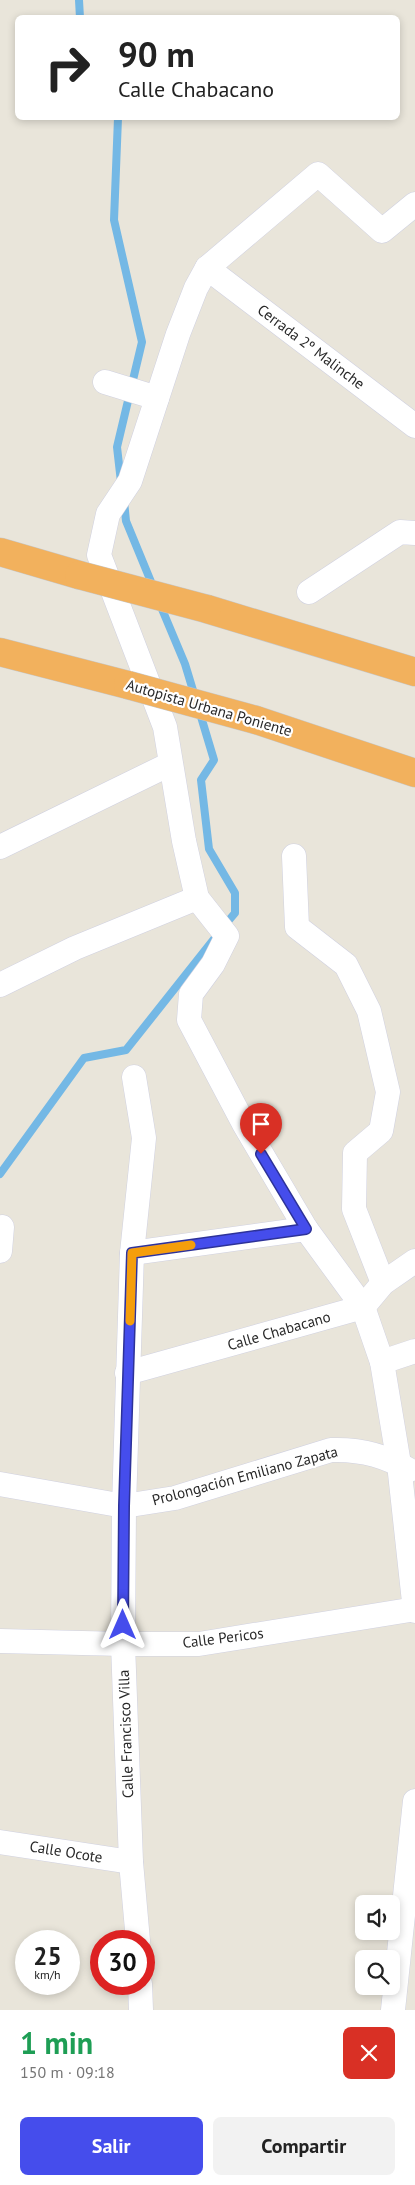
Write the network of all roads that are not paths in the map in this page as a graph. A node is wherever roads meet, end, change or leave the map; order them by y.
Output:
1 (415, 204) edge
2 (204, 272) junction
3 (112, 384) dead end
4 (150, 396) junction
5 (415, 426) edge
6 (415, 533) edge
7 (0, 552) edge
8 (310, 592) dead end
9 (0, 652) edge
10 (415, 672) edge
11 (170, 764) junction
12 (415, 773) edge
13 (0, 847) edge
14 (294, 856) dead end
15 (197, 898) junction
16 (0, 985) edge
17 (134, 1077) dead end
18 (2, 1228) dead end
19 (306, 1229) junction
20 (0, 1251) edge
21 (132, 1253) junction
22 (415, 1261) edge
23 (383, 1283) junction
24 (363, 1307) junction
25 (415, 1351) edge
26 (382, 1362) junction
27 (128, 1373) junction
28 (407, 1469) edge
29 (0, 1484) edge
30 (124, 1506) junction
31 (415, 1610) edge
32 (0, 1641) edge
33 (123, 1644) junction
34 (415, 1801) edge
35 (0, 1842) edge
36 (131, 1862) junction
37 (137, 1930) edge
38 (406, 1974) edge
39 (140, 1995) edge
40 (141, 2010) edge
41 (393, 2010) edge

1 - 2 street
2 - 4 street
2 - 5 street, Cerrada 2º Malinche
3 - 4 street
4 - 11 street
6 - 8 street
7 - 10 highway, bridge
9 - 12 highway, Autopista Urbana Poniente, bridge
11 - 13 street
11 - 15 street
14 - 23 street
15 - 16 street
15 - 19 street
17 - 21 street, Calle Francisco Villa
18 - 20 street
19 - 21 street
19 - 24 street
21 - 27 street, Calle Francisco Villa
22 - 23 street
23 - 24 street
24 - 26 street
24 - 27 street, Calle Chabacano
25 - 26 street
26 - 28 street
27 - 30 street, Calle Francisco Villa
28 - 30 street, Prolongación Emiliano Zapata
28 - 31 street
29 - 30 street, Prolongación Emiliano Zapata
30 - 33 street, Calle Francisco Villa
31 - 33 street, Calle Pericos
32 - 33 street, Calle Pericos
33 - 36 street, Calle Francisco Villa
34 - 38 street
35 - 36 street, Calle Ocote
36 - 37 street, Calle Francisco Villa
38 - 41 street
39 - 40 street

